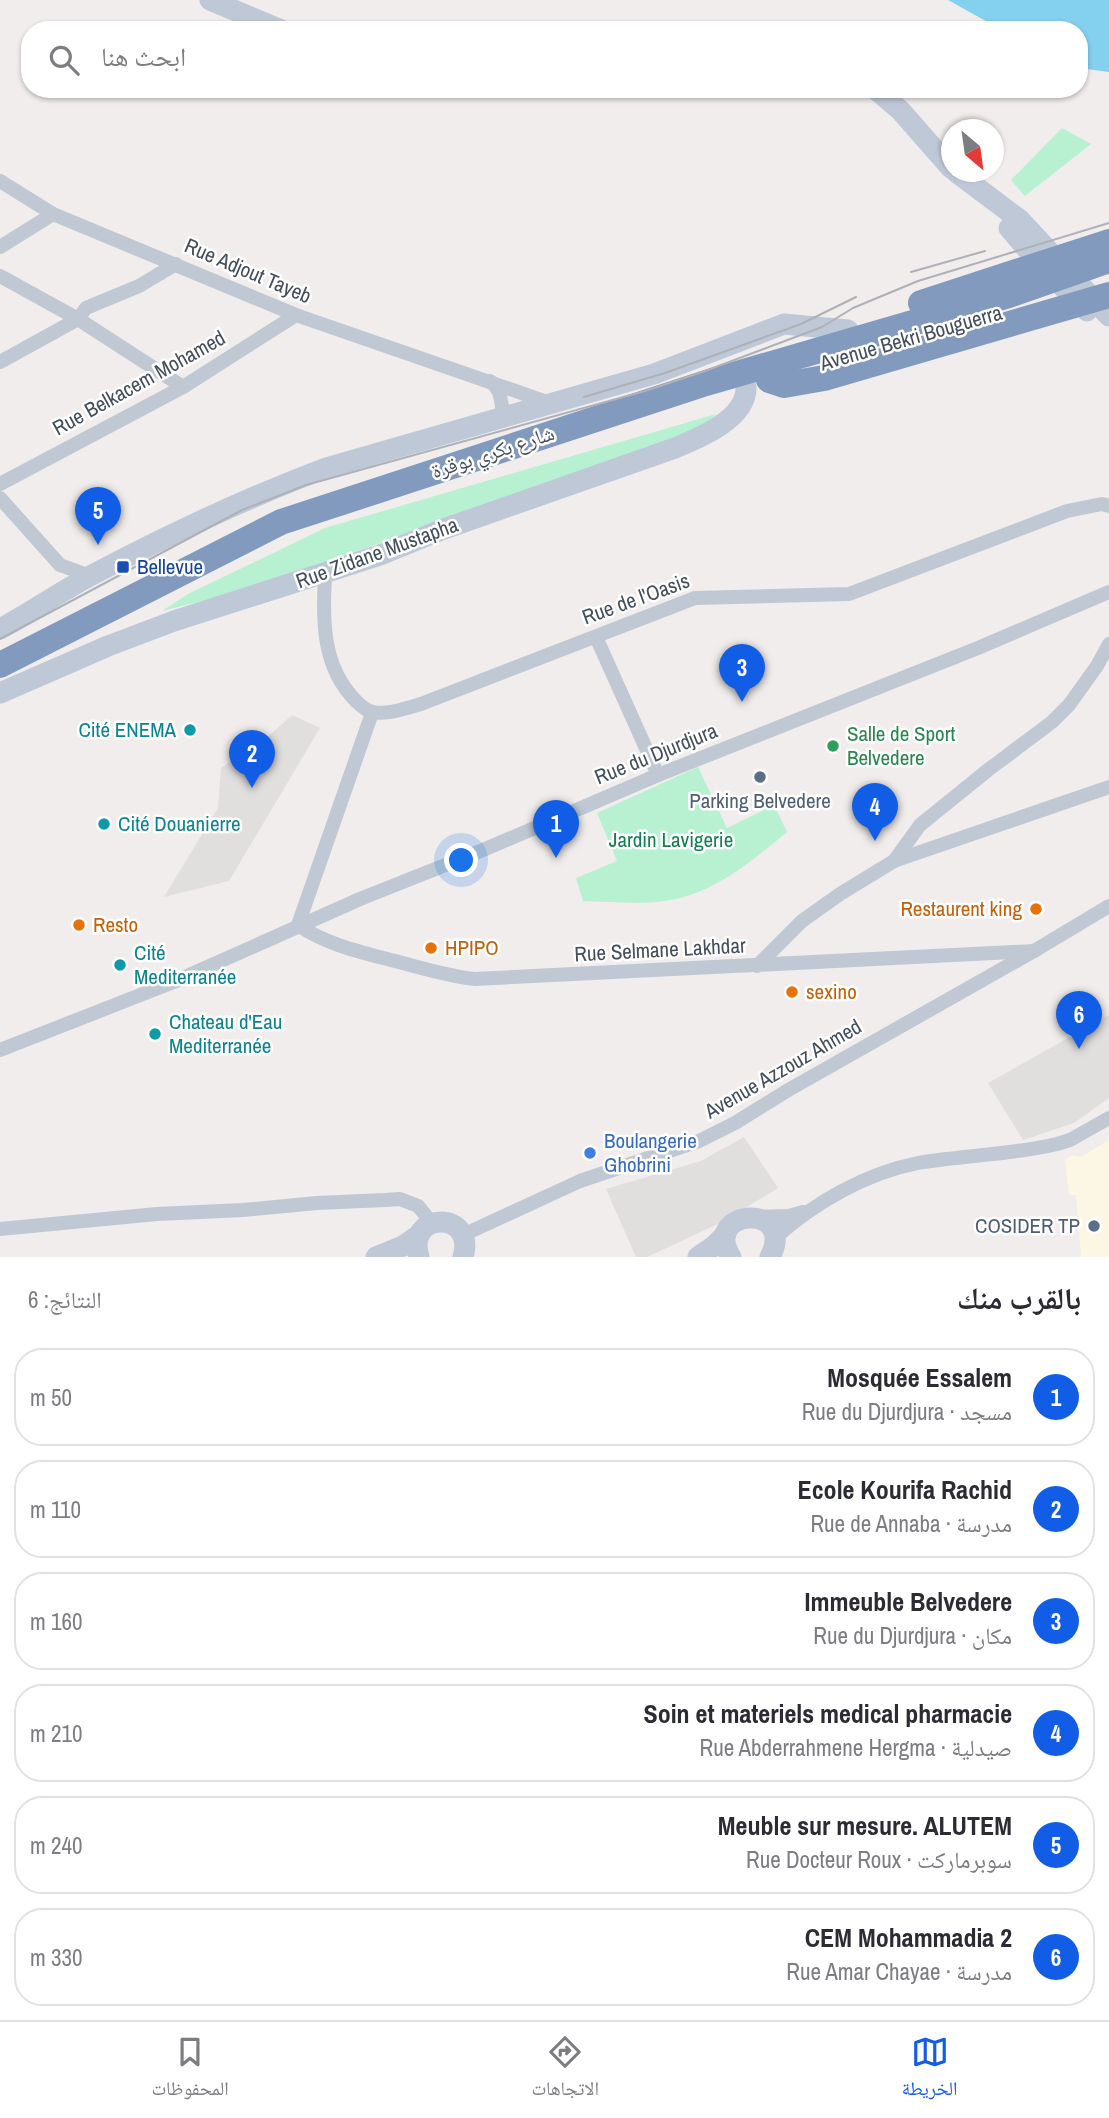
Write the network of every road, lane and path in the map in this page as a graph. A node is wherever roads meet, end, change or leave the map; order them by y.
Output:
1 (210, 0) edge
2 (260, 21) edge
3 (886, 98) edge
4 (941, 157) edge
5 (0, 181) edge
6 (969, 182) edge
7 (53, 214) junction
8 (1109, 242) edge
9 (0, 247) edge
10 (1109, 249) edge
11 (1109, 260) edge
12 (1053, 262) junction
13 (176, 264) junction
14 (0, 276) edge
15 (1100, 298) edge
16 (1012, 301) junction
17 (296, 316) junction
18 (79, 319) junction
19 (848, 330) junction
20 (1109, 330) edge
21 (0, 362) edge
22 (489, 380) junction
23 (183, 387) junction
24 (753, 388) junction
25 (709, 389) junction
26 (554, 404) junction
27 (505, 417) junction
28 (0, 484) edge
29 (0, 498) edge
30 (1109, 506) edge
31 (60, 565) junction
32 (325, 574) junction
33 (90, 576) junction
34 (67, 590) junction
35 (1109, 592) edge
36 (0, 629) edge
37 (596, 637) junction
38 (1109, 644) edge
39 (0, 665) edge
40 (0, 680) edge
41 (0, 694) edge
42 (372, 713) junction
43 (658, 775) junction
44 (1109, 788) edge
45 (894, 861) junction
46 (1109, 906) edge
47 (298, 925) junction
48 (1034, 951) junction
49 (757, 966) junction
50 (0, 1050) edge
51 (1109, 1118) edge
52 (814, 1208) junction
53 (752, 1216) junction
54 (0, 1228) edge
55 (425, 1229) junction
56 (726, 1234) junction
57 (464, 1251) edge
58 (772, 1252) edge
59 (376, 1257) edge
60 (419, 1257) edge
61 (698, 1257) edge
62 (731, 1257) edge

1 - 2 street
3 - 4 street
5 - 7 street, Rue Adjout Tayeb
6 - 12 street
7 - 9 street
7 - 13 street, Rue Adjout Tayeb
8 - 12 highway
10 - 12 highway
11 - 16 highway, Avenue Bekri Bouguerra
12 - 15 highway
12 - 19 highway
13 - 17 street, Rue Adjout Tayeb
13 - 18 street
14 - 18 street
15 - 16 highway, Avenue Bekri Bouguerra
15 - 20 street
15 - 24 highway
16 - 24 highway, Avenue Bekri Bouguerra
16 - 25 highway, شارع بكري بوقرة
17 - 22 street, Rue Adjout Tayeb
17 - 23 street, Rue Belkacem Mohamed
18 - 21 street
18 - 23 street
19 - 25 highway
19 - 26 street
22 - 26 street, Rue Adjout Tayeb
22 - 27 street
23 - 28 street, Rue Belkacem Mohamed
24 - 25 highway, Avenue Bekri Bouguerra
24 - 32 street, Rue Zidane Mustapha
25 - 39 highway, شارع بكري بوقرة
25 - 40 highway, شارع بكري بوقرة
26 - 27 street
27 - 33 street
29 - 31 street
30 - 37 street, Rue de l'Oasis
31 - 33 street
31 - 34 street
32 - 41 street, Rue Zidane Mustapha
32 - 42 street
33 - 34 street
34 - 36 street
35 - 43 street, Rue du Djurdjura
37 - 42 street, Rue de l'Oasis
37 - 43 street
38 - 45 street
42 - 47 street
43 - 47 street, Rue du Djurdjura
44 - 45 street
45 - 49 street
46 - 48 street, Avenue Azzouz Ahmed
47 - 49 street, Rue Selmane Lakhdar
47 - 50 street, Rue du Djurdjura
48 - 49 street, Rue Selmane Lakhdar
48 - 57 street, Avenue Azzouz Ahmed
51 - 52 street
52 - 53 street
52 - 58 street
53 - 56 street
53 - 58 street
54 - 55 street
55 - 57 street
55 - 59 street
55 - 60 street
56 - 61 street
56 - 62 street

